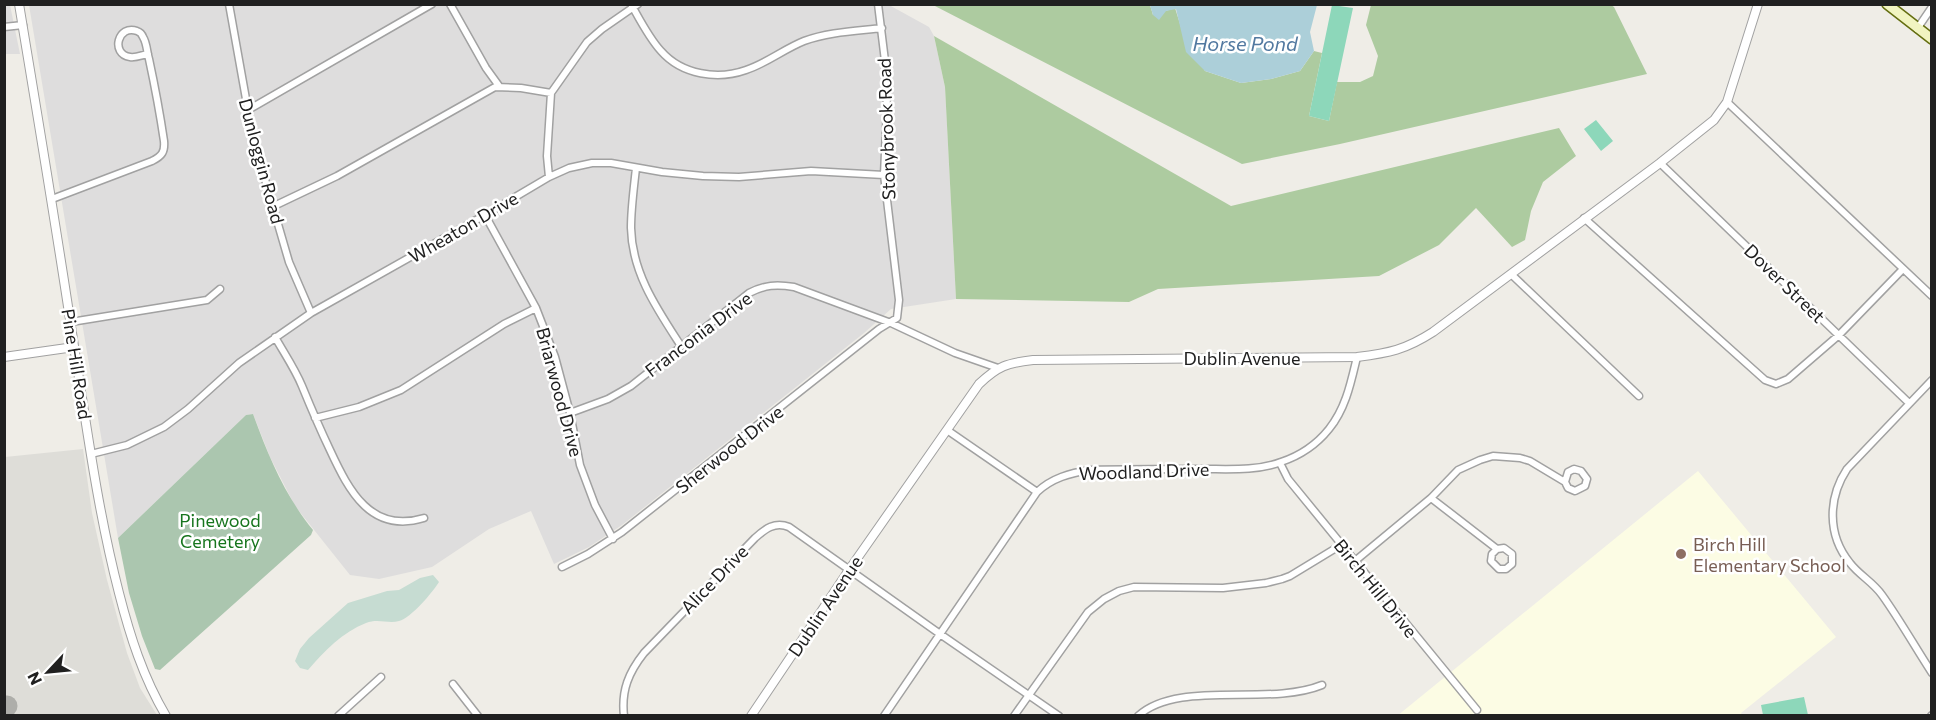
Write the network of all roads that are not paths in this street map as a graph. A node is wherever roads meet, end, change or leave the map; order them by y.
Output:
1 (19, 4) edge
2 (229, 4) edge
3 (432, 4) edge
4 (450, 4) edge
5 (878, 4) edge
6 (1758, 4) edge
7 (1887, 4) edge
8 (634, 6) edge
9 (1932, 7) edge
10 (23, 25) junction
11 (4, 27) edge
12 (882, 28) junction
13 (1917, 29) junction
14 (1932, 39) edge
15 (148, 54) junction
16 (499, 86) junction
17 (551, 93) junction
18 (1727, 102) junction
19 (248, 110) junction
20 (1660, 163) junction
21 (636, 168) junction
22 (884, 175) junction
23 (549, 177) junction
24 (52, 199) junction
25 (274, 206) junction
26 (485, 215) junction
27 (1584, 218) junction
28 (1903, 269) junction
29 (1511, 274) junction
30 (220, 290) dead end
31 (1932, 296) edge
32 (537, 308) junction
33 (311, 313) junction
34 (71, 322) junction
35 (891, 323) junction
36 (1839, 335) junction
37 (276, 337) junction
38 (681, 346) junction
39 (75, 347) junction
40 (4, 357) edge
41 (1357, 357) junction
42 (998, 368) junction
43 (1932, 380) edge
44 (1640, 396) dead end
45 (1909, 403) junction
46 (570, 413) junction
47 (315, 418) junction
48 (947, 430) junction
49 (91, 454) junction
50 (1280, 463) junction
51 (1565, 482) dead end
52 (1037, 492) junction
53 (1431, 498) junction
54 (424, 518) dead end
55 (613, 539) junction
56 (1341, 544) junction
57 (1497, 549) dead end
58 (1355, 561) junction
59 (562, 567) dead end
60 (849, 570) junction
61 (940, 634) junction
62 (1932, 672) edge
63 (381, 677) dead end
64 (453, 684) dead end
65 (1322, 685) dead end
66 (1029, 695) junction
67 (1477, 710) dead end
68 (166, 716) edge
69 (338, 716) edge
70 (478, 716) edge
71 (624, 716) edge
72 (751, 716) edge
73 (884, 716) edge
74 (1014, 716) edge
75 (1059, 716) edge
76 (1138, 716) edge

1 - 10 street, Pine Hill Road
2 - 19 street, Dunloggin Road
3 - 19 street
4 - 16 street
5 - 12 street, Stonybrook Road
6 - 18 street, Dublin Avenue
7 - 13 main road
8 - 12 street
8 - 17 street
9 - 13 street
10 - 11 street
10 - 24 street, Pine Hill Road
12 - 22 street, Stonybrook Road
13 - 14 main road
15 - 15 street
15 - 24 street
16 - 17 street
16 - 25 street
17 - 23 street
18 - 20 street, Dublin Avenue
18 - 28 street
19 - 25 street, Dunloggin Road
20 - 27 street, Dublin Avenue
20 - 36 street, Dover Street
21 - 22 street, Wheaton Drive
21 - 23 street, Wheaton Drive
21 - 38 street
22 - 35 street, Stonybrook Road
23 - 26 street, Wheaton Drive
24 - 34 street, Pine Hill Road
25 - 33 street, Dunloggin Road
26 - 32 street, Briarwood Drive
26 - 33 street, Wheaton Drive
27 - 29 street, Dublin Avenue
27 - 36 street
28 - 31 street
28 - 36 street
29 - 41 street, Dublin Avenue
29 - 44 street
30 - 34 street
32 - 46 street, Briarwood Drive
32 - 47 street
33 - 37 street, Wheaton Drive
34 - 39 street, Pine Hill Road
35 - 38 street, Franconia Drive
35 - 42 street, Franconia Drive
35 - 55 street, Sherwood Drive
36 - 45 street, Dover Street
37 - 47 street
37 - 49 street, Wheaton Drive
38 - 46 street, Franconia Drive
39 - 40 street
39 - 49 street, Pine Hill Road
41 - 42 street, Dublin Avenue
41 - 50 street, Woodland Drive
42 - 48 street, Dublin Avenue
43 - 45 street
45 - 62 street
46 - 55 street, Briarwood Drive
47 - 54 street
48 - 52 street
48 - 60 street, Dublin Avenue
49 - 68 street, Pine Hill Road
50 - 52 street, Woodland Drive
50 - 56 street, Birch Hill Drive
51 - 53 street
52 - 61 street, Woodland Drive
53 - 57 street
53 - 58 street
55 - 59 street, Sherwood Drive
56 - 58 street, Birch Hill Drive
56 - 66 street
58 - 67 street, Birch Hill Drive
60 - 61 street, Alice Drive
60 - 71 street, Alice Drive
60 - 72 street, Dublin Avenue
61 - 66 street, Alice Drive
61 - 73 street, Woodland Drive
63 - 69 street
64 - 70 street
65 - 76 street
66 - 74 street
66 - 75 street, Alice Drive

